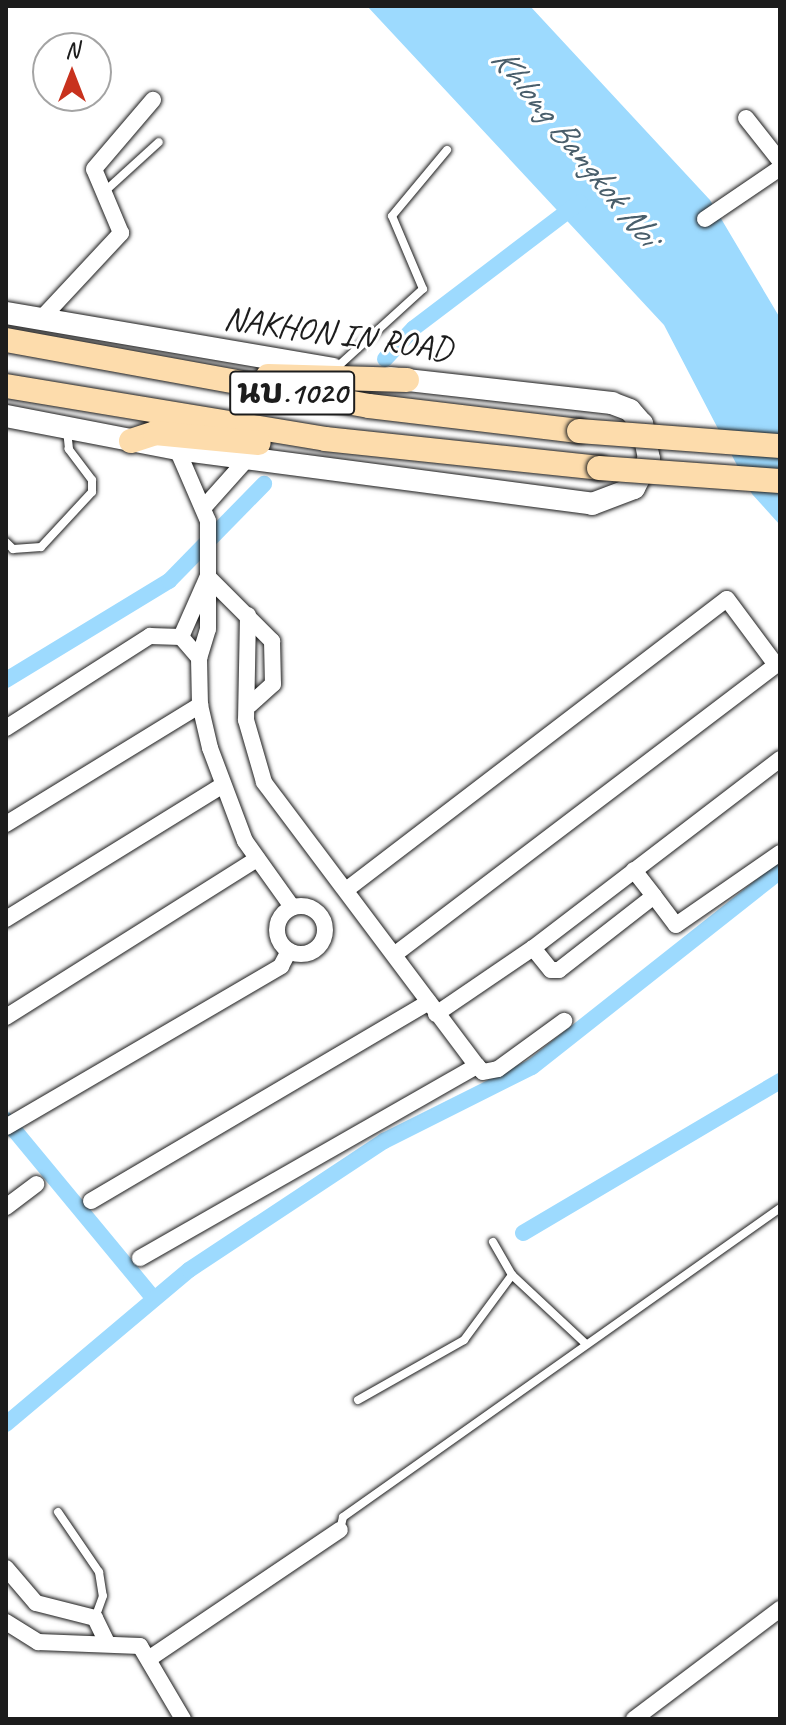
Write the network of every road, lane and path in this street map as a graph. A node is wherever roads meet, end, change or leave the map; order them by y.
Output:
1 (153, 100) dead end
2 (746, 118) dead end
3 (159, 142) dead end
4 (447, 150) dead end
5 (780, 161) edge
6 (780, 168) edge
7 (103, 192) junction
8 (705, 219) dead end
9 (6, 313) edge
10 (40, 320) junction
11 (6, 340) edge
12 (334, 370) junction
13 (214, 380) junction
14 (407, 380) junction
15 (6, 386) edge
16 (6, 416) edge
17 (67, 429) junction
18 (325, 439) junction
19 (131, 441) junction
20 (780, 446) edge
21 (177, 449) junction
22 (248, 458) junction
23 (780, 481) edge
24 (206, 505) junction
25 (6, 542) edge
26 (208, 577) junction
27 (248, 615) junction
28 (181, 637) junction
29 (199, 658) junction
30 (778, 667) edge
31 (200, 705) junction
32 (250, 705) junction
33 (6, 728) edge
34 (780, 759) edge
35 (220, 787) junction
36 (6, 824) edge
37 (780, 853) edge
38 (257, 859) junction
39 (634, 870) junction
40 (346, 890) junction
41 (654, 896) junction
42 (292, 907) junction
43 (6, 919) edge
44 (533, 948) junction
45 (289, 951) junction
46 (395, 954) junction
47 (432, 1008) junction
48 (6, 1017) edge
49 (564, 1021) dead end
50 (477, 1066) junction
51 (6, 1127) edge
52 (36, 1184) dead end
53 (91, 1201) dead end
54 (6, 1207) edge
55 (780, 1208) edge
56 (493, 1242) dead end
57 (140, 1258) dead end
58 (512, 1275) junction
59 (586, 1344) junction
60 (358, 1400) dead end
61 (58, 1512) dead end
62 (340, 1530) joint
63 (6, 1568) edge
64 (780, 1609) edge
65 (95, 1618) junction
66 (6, 1622) edge
67 (107, 1643) junction
68 (150, 1658) junction
69 (183, 1719) edge
70 (634, 1719) edge

1 - 7 street
2 - 5 street
3 - 7 lane
4 - 12 lane
6 - 8 street
7 - 10 street
9 - 10 main road, NAKHON IN ROAD / นบ.1020
10 - 12 main road, NAKHON IN ROAD / นบ.1020
11 - 13 main road, NAKHON IN ROAD / นบ.1020
12 - 14 main road, NAKHON IN ROAD / นบ.1020
13 - 14 main road
13 - 20 main road, NAKHON IN ROAD / นบ.1020, bridge
14 - 22 main road, NAKHON IN ROAD / นบ.1020
15 - 18 main road, นบ.1020
16 - 17 main road, NAKHON IN ROAD / นบ.1020
17 - 19 main road, NAKHON IN ROAD / นบ.1020
17 - 25 lane
18 - 19 main road
18 - 23 main road, นบ.1020, bridge
19 - 21 main road, NAKHON IN ROAD / นบ.1020
21 - 22 main road, NAKHON IN ROAD / นบ.1020
21 - 24 street
22 - 24 street
24 - 26 street
26 - 27 street
26 - 28 street
26 - 29 street
27 - 32 street
27 - 32 street
28 - 29 street
28 - 33 street
29 - 31 street
30 - 40 street
30 - 46 street
31 - 35 street
31 - 36 street
32 - 40 street
34 - 39 street
35 - 38 street
35 - 43 street
37 - 41 street
38 - 42 street
38 - 48 street
39 - 41 street
39 - 44 street
40 - 46 street
41 - 44 street
42 - 45 street
42 - 45 street
44 - 47 street
45 - 51 street
46 - 47 street
47 - 50 street
47 - 53 street
49 - 50 street
50 - 57 street
52 - 54 street
55 - 59 lane
56 - 58 lane
58 - 59 lane
58 - 60 lane
59 - 62 lane
61 - 65 lane
62 - 68 street
63 - 65 street
64 - 70 street
65 - 67 street
66 - 67 street
67 - 68 street
68 - 69 street

